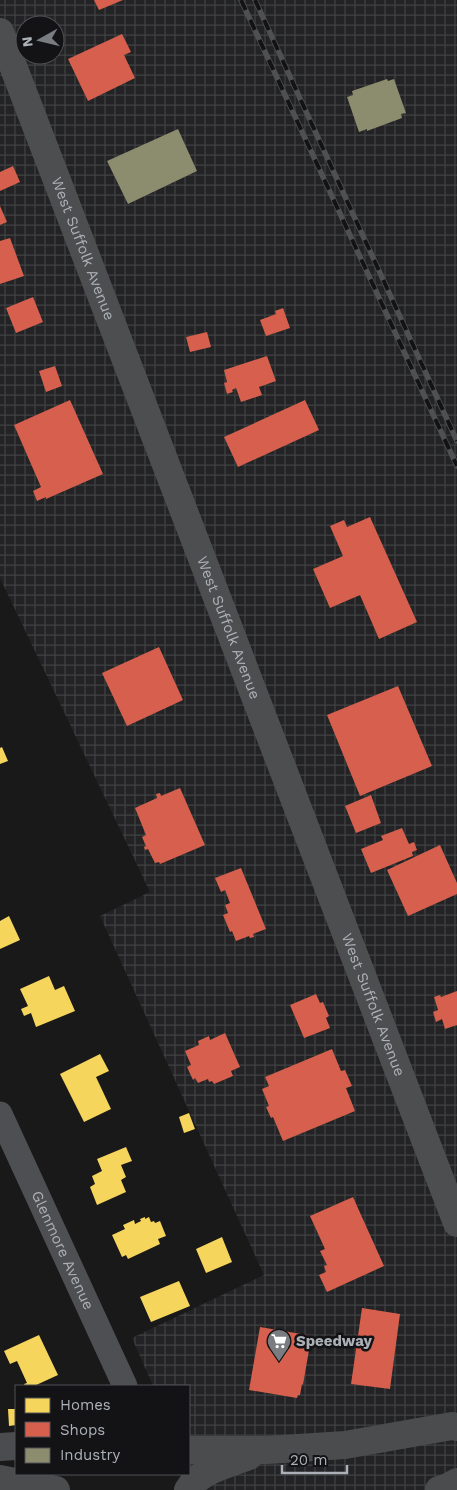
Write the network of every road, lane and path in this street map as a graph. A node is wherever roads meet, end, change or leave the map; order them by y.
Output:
1 (0, 32) edge
2 (0, 1114) edge
3 (457, 1223) edge
4 (125, 1385) edge
5 (457, 1427) edge
6 (15, 1446) edge
7 (0, 1447) edge
8 (190, 1450) edge
9 (266, 1450) junction
10 (0, 1479) edge
11 (457, 1482) edge
12 (56, 1490) edge
13 (188, 1490) edge
14 (439, 1490) edge

1 - 3 main road, West Suffolk Avenue
2 - 4 street, Glenmore Avenue
5 - 9 main road
6 - 7 main road
8 - 9 main road
9 - 13 main road
10 - 12 main road
11 - 14 main road

